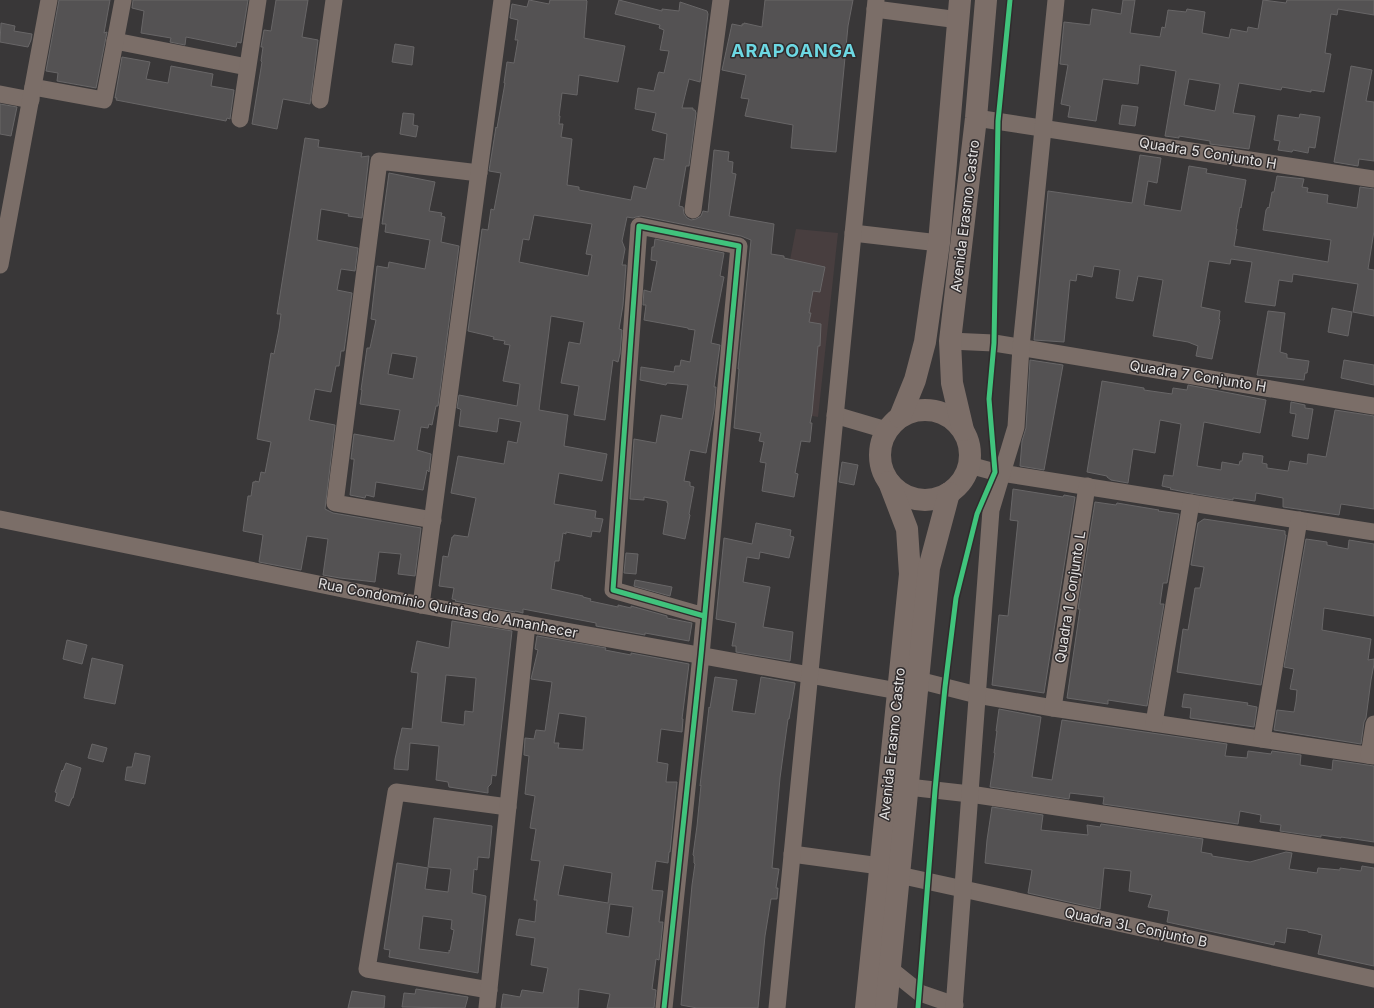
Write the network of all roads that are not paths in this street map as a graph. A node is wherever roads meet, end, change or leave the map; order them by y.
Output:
1 (50, 0) edge
2 (123, 0) edge
3 (258, 0) edge
4 (334, 0) edge
5 (502, 0) edge
6 (721, 0) edge
7 (986, 0) edge
8 (1056, 0) edge
9 (876, 4) edge
10 (959, 10) edge
11 (115, 41) junction
12 (247, 67) junction
13 (0, 94) edge
14 (32, 94) junction
15 (320, 100) dead end
16 (976, 118) junction
17 (240, 119) dead end
18 (1043, 128) junction
19 (479, 173) junction
20 (1374, 179) edge
21 (693, 210) dead end
22 (853, 233) junction
23 (2, 242) edge
24 (939, 243) junction
25 (0, 265) edge
26 (950, 341) junction
27 (1021, 347) junction
28 (1374, 406) edge
29 (835, 415) junction
30 (893, 423) junction
31 (963, 430) junction
32 (969, 465) junction
33 (1002, 473) junction
34 (889, 482) junction
35 (1087, 486) junction
36 (949, 493) junction
37 (1191, 503) junction
38 (0, 520) edge
39 (433, 520) junction
40 (1299, 520) junction
41 (1374, 532) edge
42 (421, 605) junction
43 (704, 616) junction
44 (527, 624) junction
45 (701, 655) junction
46 (810, 675) junction
47 (918, 680) junction
48 (898, 691) junction
49 (977, 695) junction
50 (1053, 708) junction
51 (1154, 723) junction
52 (1374, 724) edge
53 (1262, 739) junction
54 (1372, 755) edge
55 (908, 787) junction
56 (970, 794) junction
57 (508, 806) junction
58 (792, 854) junction
59 (1374, 855) edge
60 (890, 871) junction
61 (963, 890) junction
62 (890, 969) junction
63 (1374, 979) edge
64 (489, 990) junction
65 (955, 1007) edge
66 (487, 1008) edge
67 (664, 1008) edge
68 (777, 1008) edge
69 (866, 1008) edge
70 (886, 1008) edge

1 - 14 street
2 - 11 street
3 - 12 street
4 - 15 street
5 - 19 street
6 - 21 street
7 - 16 main road, Avenida Erasmo Castro
8 - 18 street
9 - 10 street
9 - 22 street
10 - 24 main road, Avenida Erasmo Castro
11 - 12 street
11 - 14 street
12 - 17 street
13 - 14 street
14 - 23 street
16 - 18 street, Quadra 5 Conjunto H
16 - 26 main road, Avenida Erasmo Castro
18 - 20 street, Quadra 5 Conjunto H
18 - 27 street
19 - 39 street
19 - 39 street
22 - 24 street
22 - 29 street
23 - 25 street
24 - 30 main road, Avenida Erasmo Castro
26 - 27 street, Quadra 7 Conjunto H
26 - 31 main road, Avenida Erasmo Castro
27 - 28 street, Quadra 7 Conjunto H
27 - 33 street
29 - 30 street
29 - 46 street
30 - 31 main road
30 - 34 main road
31 - 32 main road
32 - 33 street
32 - 36 main road
33 - 35 street
33 - 49 street
34 - 36 main road
34 - 48 main road, Avenida Erasmo Castro
35 - 37 street
35 - 50 street, Quadra 1 Conjunto L
36 - 47 main road, Avenida Erasmo Castro
37 - 40 street
37 - 51 street
38 - 42 street, Rua Condomínio Quintas do Amanhecer
39 - 42 street
40 - 41 street
40 - 53 street
42 - 44 street, Rua Condomínio Quintas do Amanhecer
43 - 43 street
43 - 45 street
44 - 45 street, Rua Condomínio Quintas do Amanhecer
44 - 57 street
45 - 46 street, Rua Condomínio Quintas do Amanhecer
45 - 67 street
46 - 48 street, Rua Condomínio Quintas do Amanhecer
46 - 58 street
47 - 49 street
47 - 55 main road, Avenida Erasmo Castro
48 - 60 main road, Avenida Erasmo Castro
49 - 50 street
49 - 56 street
50 - 51 street
51 - 53 street
52 - 54 street
53 - 54 street
55 - 56 street
55 - 60 main road, Avenida Erasmo Castro
56 - 59 street
56 - 61 street
57 - 64 street
57 - 64 street
58 - 60 street, Quadra 3L Conjunto B
58 - 68 street
60 - 61 street, Quadra 3L Conjunto B
60 - 62 main road, Avenida Erasmo Castro
60 - 69 main road, Avenida Erasmo Castro
61 - 63 street, Quadra 3L Conjunto B
61 - 65 street
62 - 65 street
62 - 70 main road, Avenida Erasmo Castro
64 - 66 street

